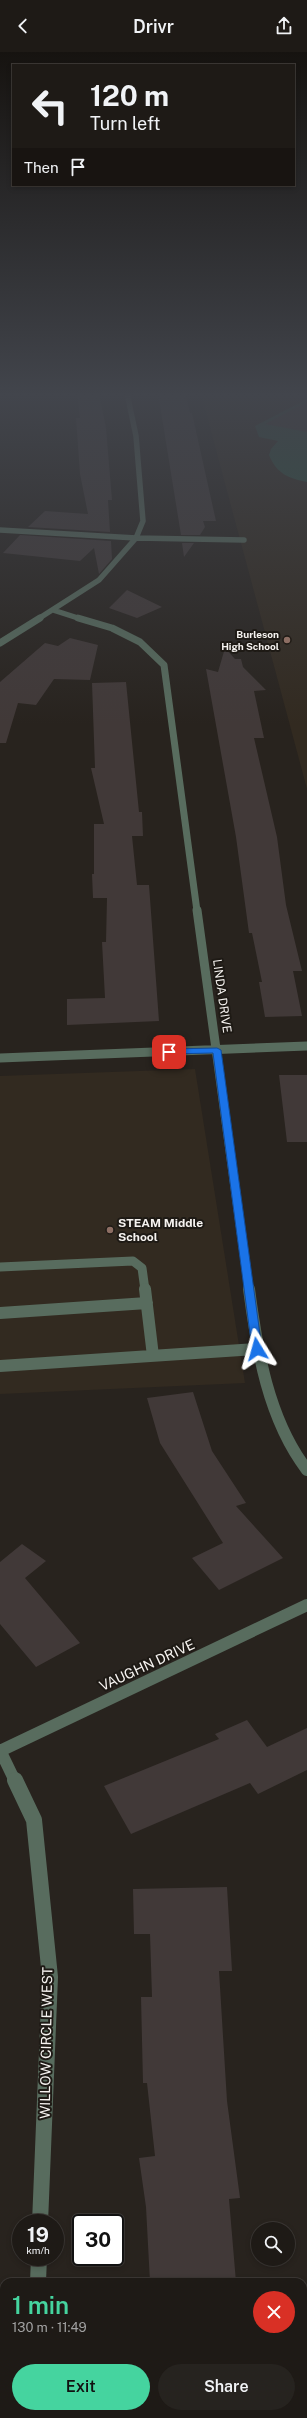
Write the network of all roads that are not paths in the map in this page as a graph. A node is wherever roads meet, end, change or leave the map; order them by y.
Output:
1 (142, 503) edge
2 (0, 530) edge
3 (136, 538) junction
4 (244, 540) dead end
5 (53, 610) junction
6 (0, 643) edge
7 (307, 1046) edge
8 (217, 1050) junction
9 (0, 1058) edge
10 (0, 1267) edge
11 (146, 1303) junction
12 (0, 1313) edge
13 (257, 1349) junction
14 (154, 1356) junction
15 (0, 1366) edge
16 (307, 1470) edge
17 (307, 1605) edge
18 (0, 1751) edge
19 (40, 2214) edge
20 (39, 2266) edge
21 (38, 2278) edge

1 - 3 street
2 - 3 street
3 - 4 street
3 - 5 street
5 - 6 street
5 - 8 street, LINDA DRIVE
7 - 8 street
8 - 9 street
8 - 13 street, LINDA DRIVE
10 - 11 street
11 - 12 street
11 - 14 street
13 - 14 street
13 - 16 street, LINDA DRIVE
14 - 15 street
17 - 18 street, VAUGHN DRIVE
18 - 19 street, WILLOW CIRCLE WEST
20 - 21 street

